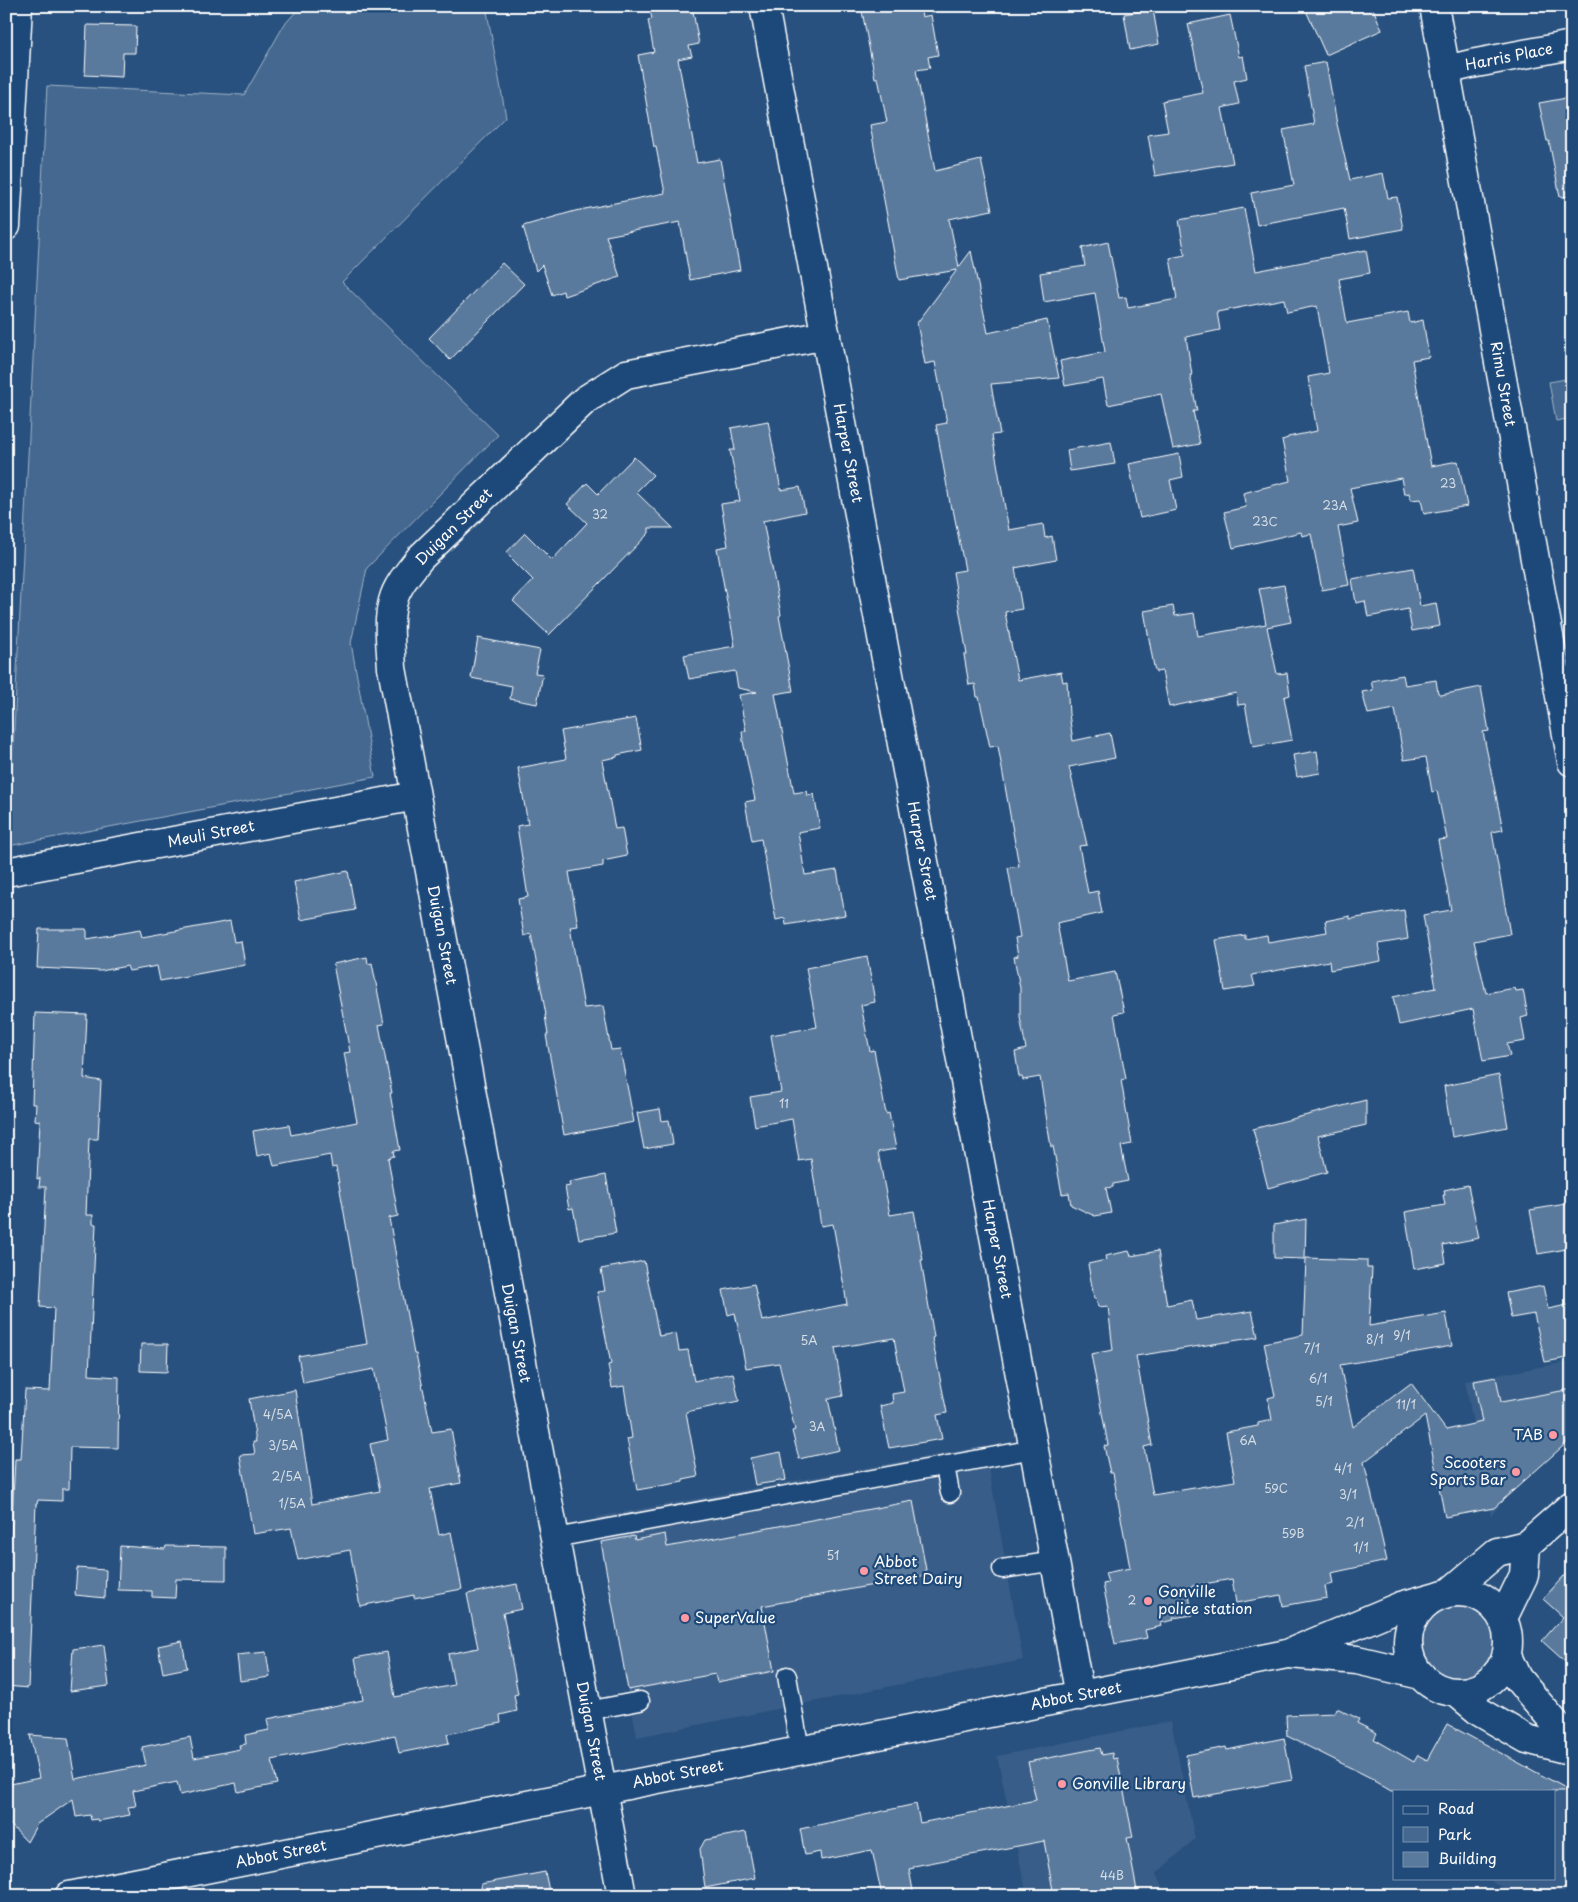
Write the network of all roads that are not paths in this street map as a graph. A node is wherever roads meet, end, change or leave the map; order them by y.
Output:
1 (18, 6) edge
2 (764, 6) edge
3 (1434, 6) edge
4 (1572, 45) edge
5 (1446, 70) junction
6 (6, 226) edge
7 (826, 335) junction
8 (1572, 762) edge
9 (416, 796) junction
10 (6, 872) edge
11 (1034, 1449) junction
12 (945, 1466) junction
13 (950, 1493) dead end
14 (1572, 1505) edge
15 (555, 1538) junction
16 (1526, 1545) junction
17 (1055, 1561) junction
18 (1002, 1569) dead end
19 (1444, 1594) junction
20 (1503, 1618) junction
21 (1287, 1654) junction
22 (1506, 1656) junction
23 (1421, 1675) junction
24 (787, 1676) dead end
25 (1456, 1692) junction
26 (1080, 1696) junction
27 (640, 1701) dead end
28 (587, 1711) junction
29 (1572, 1744) edge
30 (800, 1750) junction
31 (1572, 1750) edge
32 (602, 1790) junction
33 (69, 1896) edge
34 (622, 1896) edge

1 - 6 street
2 - 7 street, Harper Street
3 - 5 street, Rimu Street
4 - 5 street, Harris Place
5 - 8 street, Rimu Street
7 - 9 street, Duigan Street
7 - 11 street, Harper Street
9 - 10 street, Meuli Street
9 - 15 street, Duigan Street
11 - 12 lane
11 - 17 street, Harper Street
12 - 13 lane
12 - 15 lane
14 - 16 street
15 - 28 street, Duigan Street
16 - 19 street
16 - 20 street
17 - 18 lane
17 - 26 street, Harper Street
19 - 20 street
19 - 21 street, Abbot Street
19 - 23 street
20 - 22 street
21 - 23 street, Abbot Street
21 - 26 street, Abbot Street
22 - 25 street
22 - 29 street
23 - 25 street
24 - 30 lane
25 - 31 street
26 - 30 street, Abbot Street
27 - 28 lane
28 - 32 street, Duigan Street
30 - 32 street, Abbot Street
32 - 33 street, Abbot Street
32 - 34 street, Duigan Street

